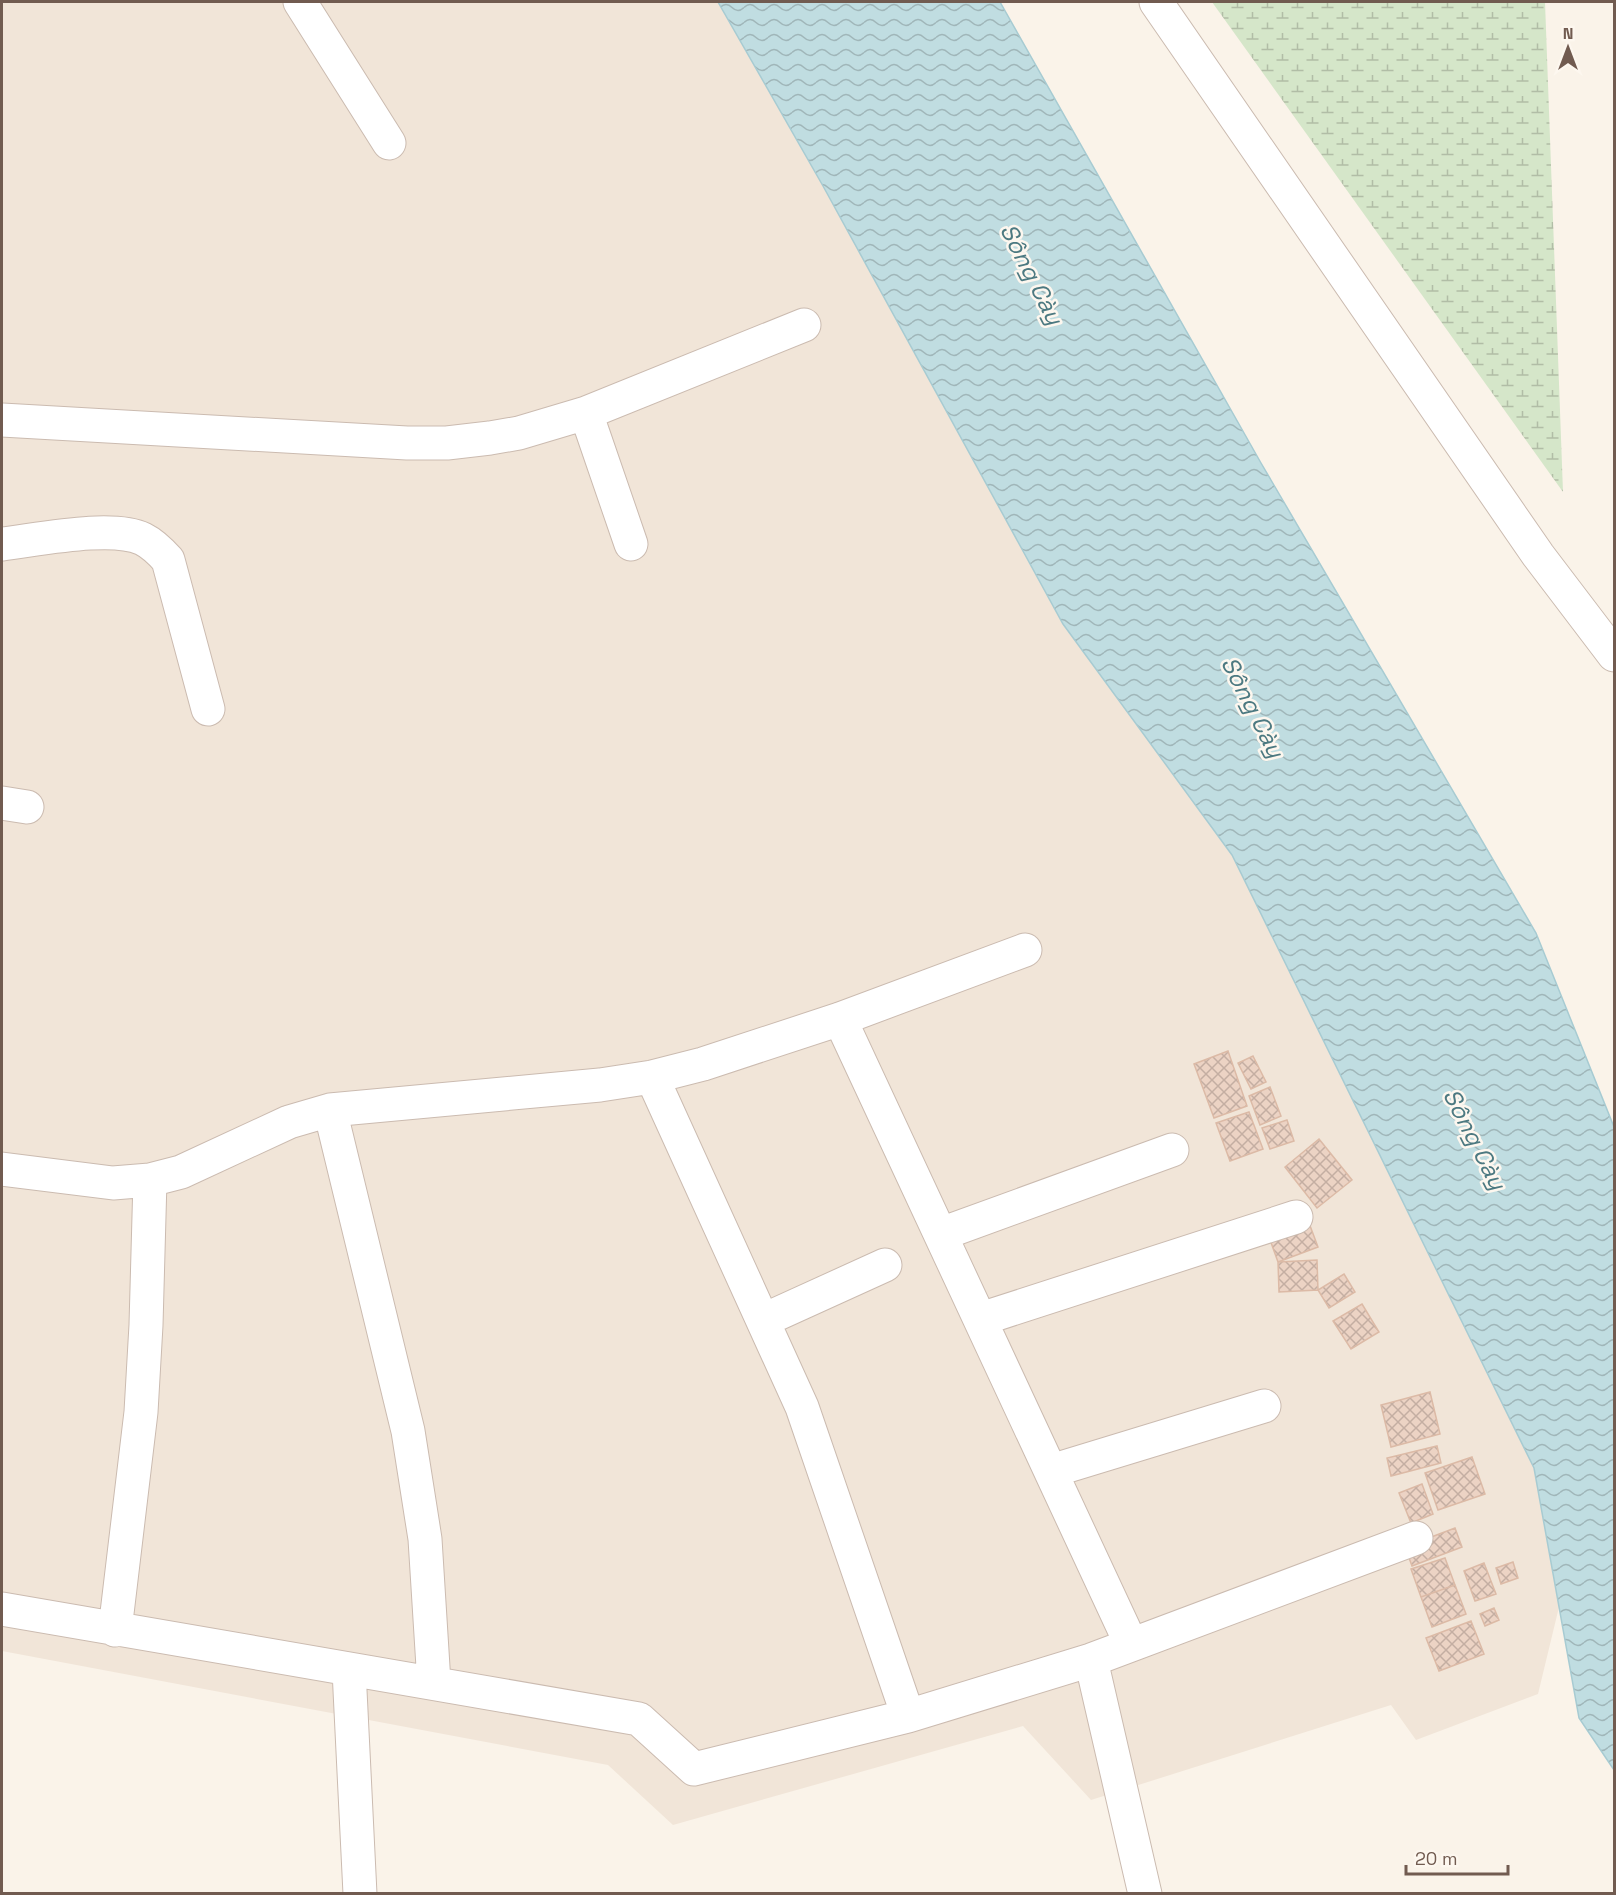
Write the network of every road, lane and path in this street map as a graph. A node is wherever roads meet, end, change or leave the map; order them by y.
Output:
1 (300, 2) edge
2 (1156, 2) edge
3 (389, 143) dead end
4 (804, 325) dead end
5 (586, 413) junction
6 (2, 420) edge
7 (2, 544) edge
8 (631, 544) dead end
9 (1614, 655) edge
10 (207, 709) dead end
11 (1025, 950) dead end
12 (840, 1019) junction
13 (652, 1077) junction
14 (330, 1110) junction
15 (1172, 1150) dead end
16 (2, 1169) edge
17 (150, 1180) junction
18 (1296, 1217) dead end
19 (941, 1234) junction
20 (885, 1265) dead end
21 (981, 1319) junction
22 (764, 1320) junction
23 (1264, 1406) dead end
24 (1051, 1471) junction
25 (1416, 1538) dead end
26 (2, 1610) edge
27 (115, 1630) junction
28 (1131, 1644) junction
29 (1091, 1659) junction
30 (349, 1670) junction
31 (434, 1683) junction
32 (908, 1716) junction
33 (360, 1893) edge
34 (1145, 1893) edge

1 - 3 street
2 - 9 street
4 - 5 street
5 - 6 street
5 - 8 street
7 - 10 street
11 - 12 street
12 - 13 street
12 - 19 street
13 - 14 street
13 - 22 street
14 - 17 street
14 - 31 street
15 - 19 street
16 - 17 street
17 - 27 street
18 - 21 street
19 - 21 street
20 - 22 street
21 - 24 street
22 - 32 street
23 - 24 street
24 - 28 street
25 - 28 street
26 - 27 street
27 - 30 street
28 - 29 street
29 - 32 street
29 - 34 street
30 - 31 street
30 - 33 street
31 - 32 street

